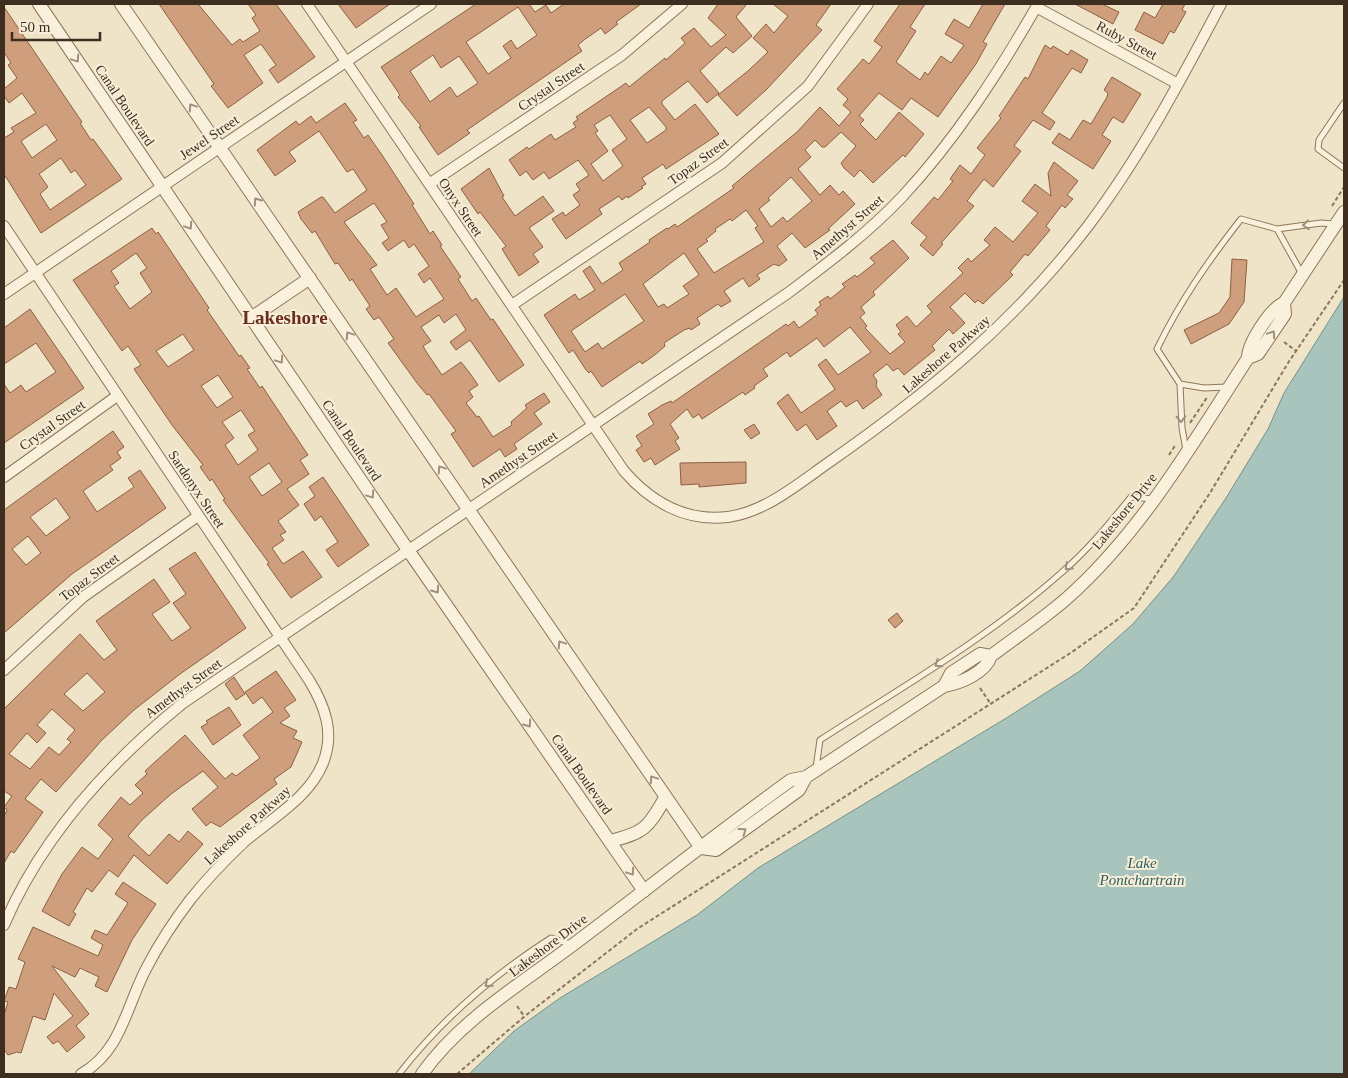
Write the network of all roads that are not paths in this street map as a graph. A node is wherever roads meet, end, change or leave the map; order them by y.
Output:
1 (39, 4) edge
2 (122, 4) edge
3 (307, 4) edge
4 (431, 4) edge
5 (682, 4) edge
6 (868, 4) edge
7 (1221, 4) edge
8 (1037, 6) edge
9 (346, 61) junction
10 (1178, 84) junction
11 (1344, 103) edge
12 (219, 147) junction
13 (1344, 161) edge
14 (1344, 168) edge
15 (429, 184) junction
16 (162, 185) junction
17 (1344, 212) edge
18 (1336, 224) junction
19 (4, 226) edge
20 (1277, 229) junction
21 (36, 273) junction
22 (1302, 274) junction
23 (310, 278) junction
24 (4, 294) edge
25 (512, 305) junction
26 (251, 318) junction
27 (1180, 384) junction
28 (1229, 387) junction
29 (118, 396) junction
30 (593, 425) junction
31 (1186, 453) junction
32 (4, 477) edge
33 (1156, 499) junction
34 (469, 509) junction
35 (198, 516) junction
36 (408, 550) junction
37 (279, 636) junction
38 (4, 670) edge
39 (811, 774) junction
40 (316, 779) joint
41 (666, 798) junction
42 (610, 841) junction
43 (701, 848) junction
44 (644, 891) junction
45 (4, 925) edge
46 (573, 945) junction
47 (81, 1074) edge
48 (399, 1074) edge
49 (422, 1074) edge

1 -> 16 street, Canal Boulevard
12 -> 2 street
3 - 9 street, Onyx Street
4 - 9 street, Jewel Street
5 - 15 street, Crystal Street
6 - 25 street, Topaz Street
7 - 10 street, Lakeshore Parkway
8 - 10 street, Ruby Street
8 - 30 street, Amethyst Street
9 - 12 street, Jewel Street
9 - 15 street, Onyx Street
10 - 30 street, Lakeshore Parkway
11 - 14 lane
12 - 16 street, Jewel Street
23 -> 12 street
13 - 14 lane
15 - 25 street, Onyx Street
16 - 21 street, Jewel Street
16 -> 26 street, Canal Boulevard
17 - 18 street, Lakeshore Drive
18 -> 20 lane
18 - 22 street, Lakeshore Drive
19 - 21 street, Sardonyx Street
20 - 22 lane
20 - 27 lane
21 - 24 street, Jewel Street
21 - 29 street, Sardonyx Street
22 - 28 street, Lakeshore Drive
23 - 26 street
34 -> 23 street
25 - 30 street, Onyx Street
26 -> 36 street, Canal Boulevard
27 - 28 lane
27 -> 31 lane
28 - 31 street, Lakeshore Drive
29 - 32 street, Crystal Street
29 - 35 street, Sardonyx Street
30 - 34 street, Amethyst Street
31 - 33 street, Lakeshore Drive
33 - 39 street, Lakeshore Drive
33 -> 39 lane
34 - 36 street, Amethyst Street
41 -> 34 street
35 - 37 street, Sardonyx Street
35 - 38 street, Topaz Street
36 - 37 street, Amethyst Street
36 -> 42 street, Canal Boulevard
37 - 40 street, Sardonyx Street
37 - 45 street, Amethyst Street
39 - 43 street, Lakeshore Drive
40 - 47 street, Lakeshore Parkway
41 - 42 street
41 - 43 street
42 -> 44 street, Canal Boulevard
43 - 44 street, Lakeshore Drive
44 - 46 street, Lakeshore Drive
46 -> 48 lane
46 - 49 street, Lakeshore Drive

